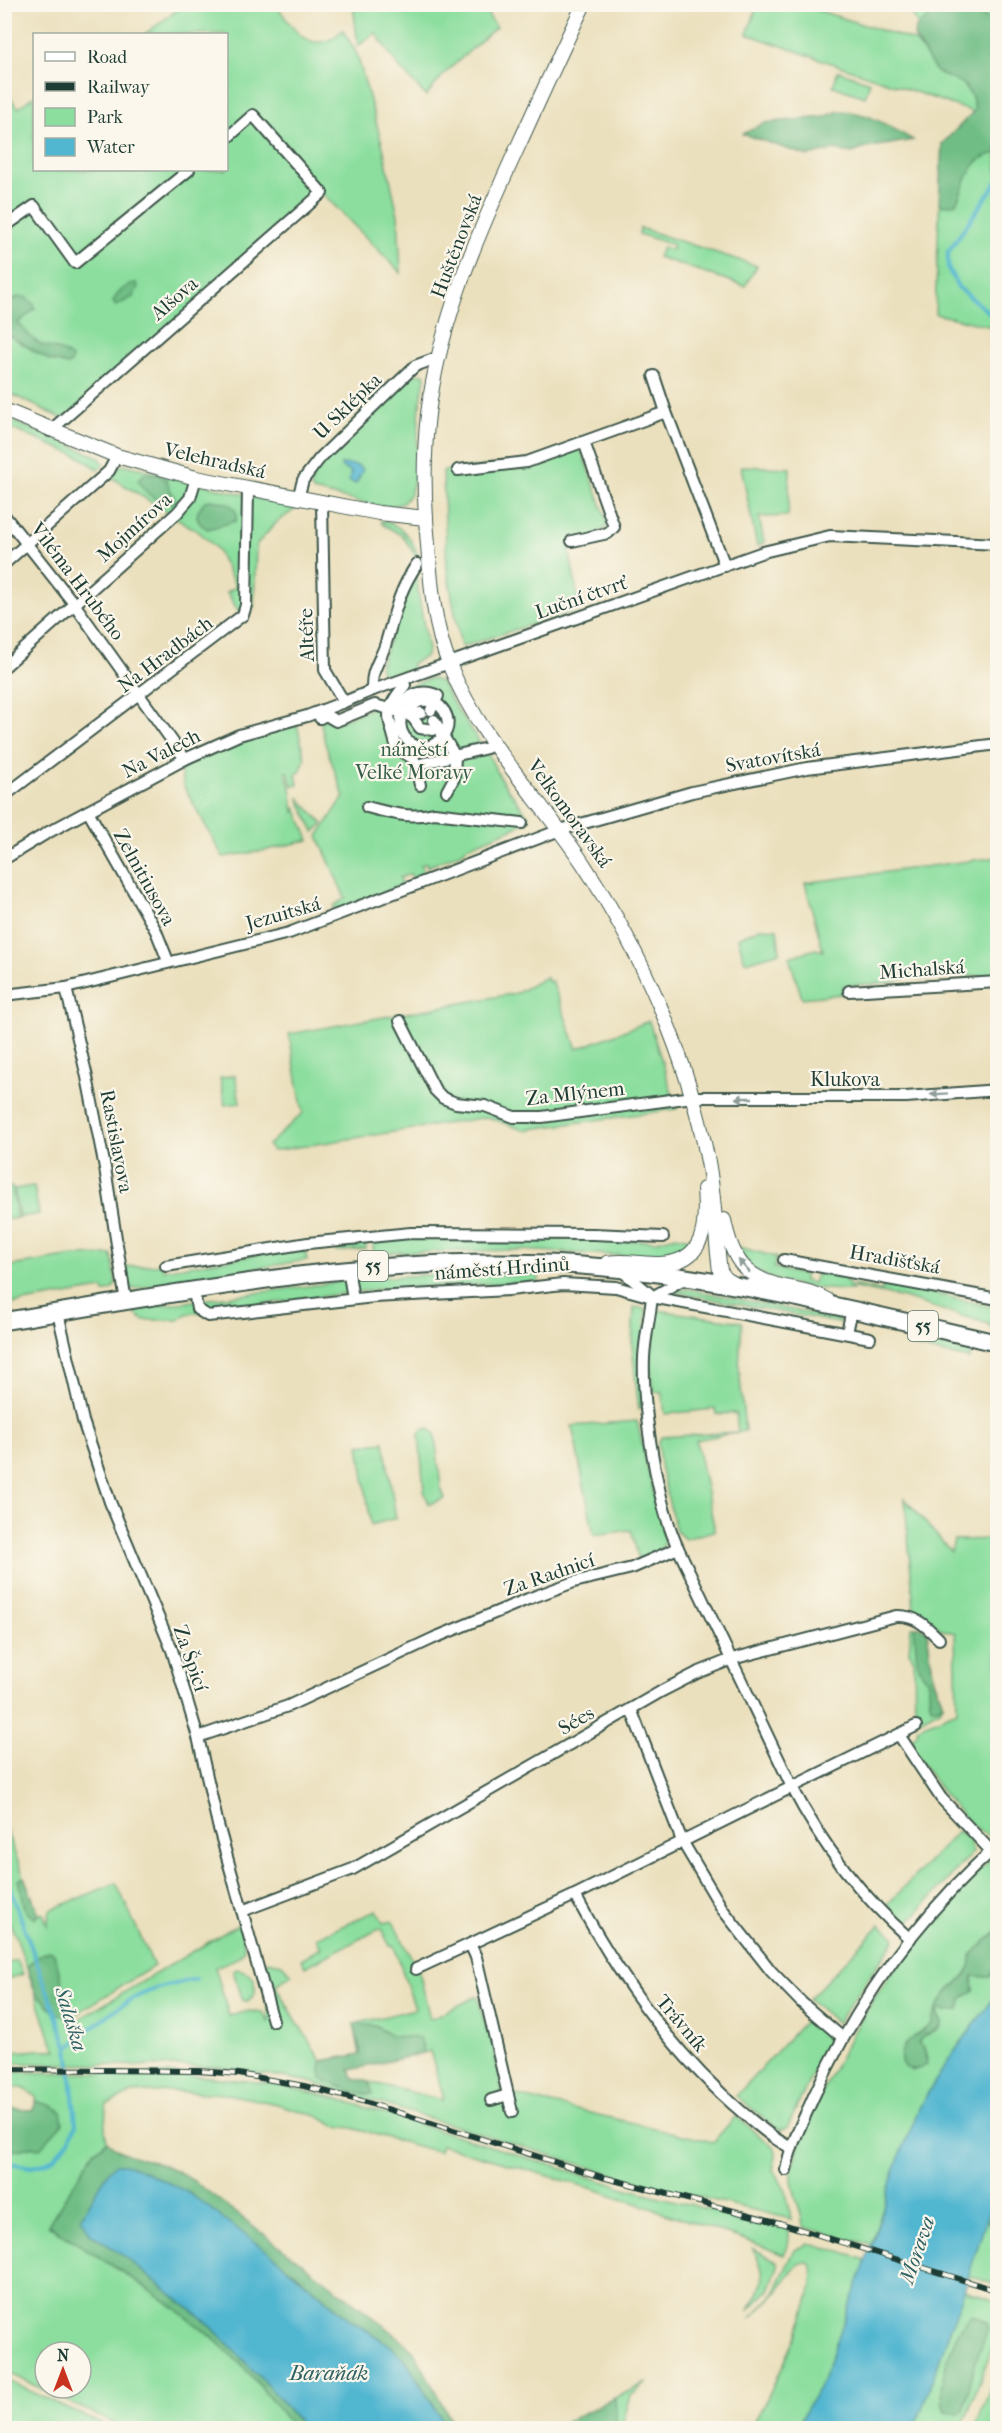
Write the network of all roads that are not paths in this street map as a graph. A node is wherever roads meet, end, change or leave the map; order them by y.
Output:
1 (584, 4) edge
2 (228, 137) edge
3 (188, 171) edge
4 (4, 226) edge
5 (439, 357) junction
6 (654, 376) dead end
7 (4, 410) edge
8 (666, 412) junction
9 (50, 430) junction
10 (584, 442) junction
11 (117, 456) junction
12 (458, 470) dead end
13 (196, 478) junction
14 (248, 489) junction
15 (298, 498) junction
16 (322, 502) junction
17 (4, 515) edge
18 (426, 518) junction
19 (572, 541) dead end
20 (27, 543) junction
21 (998, 543) edge
22 (4, 564) edge
23 (417, 564) dead end
24 (725, 566) junction
25 (75, 604) junction
26 (448, 662) junction
27 (4, 667) edge
28 (405, 686) dead end
29 (374, 690) junction
30 (141, 695) junction
31 (344, 702) junction
32 (417, 713) junction
33 (320, 718) dead end
34 (444, 736) junction
35 (998, 744) edge
36 (487, 748) dead end
37 (455, 756) junction
38 (185, 759) junction
39 (416, 765) junction
40 (420, 785) dead end
41 (447, 791) dead end
42 (4, 796) edge
43 (367, 807) dead end
44 (88, 811) junction
45 (522, 822) dead end
46 (560, 830) junction
47 (4, 859) edge
48 (168, 961) junction
49 (998, 982) edge
50 (66, 988) junction
51 (849, 991) dead end
52 (4, 996) edge
53 (400, 1021) dead end
54 (998, 1090) edge
55 (693, 1097) junction
56 (701, 1130) junction
57 (708, 1164) junction
58 (663, 1237) dead end
59 (784, 1260) dead end
60 (719, 1261) junction
61 (166, 1266) dead end
62 (348, 1268) junction
63 (608, 1268) junction
64 (687, 1277) junction
65 (741, 1287) junction
66 (194, 1291) junction
67 (652, 1297) junction
68 (353, 1299) junction
69 (998, 1299) edge
70 (126, 1302) junction
71 (834, 1305) junction
72 (852, 1310) junction
73 (58, 1313) junction
74 (4, 1321) edge
75 (847, 1333) junction
76 (870, 1338) dead end
77 (998, 1343) edge
78 (678, 1548) junction
79 (939, 1639) dead end
80 (732, 1659) junction
81 (631, 1709) junction
82 (916, 1726) dead end
83 (899, 1735) junction
84 (198, 1737) junction
85 (792, 1787) junction
86 (682, 1841) junction
87 (994, 1848) edge
88 (575, 1895) junction
89 (242, 1911) junction
90 (910, 1939) junction
91 (470, 1944) junction
92 (416, 1970) dead end
93 (273, 2021) dead end
94 (843, 2038) junction
95 (508, 2095) junction
96 (491, 2100) dead end
97 (512, 2112) dead end
98 (792, 2148) junction
99 (786, 2170) dead end

1 - 5 street, Huštěnovská
2 - 9 street, Alšova
3 - 4 street
5 - 15 street, U Sklépka
5 - 18 street, Huštěnovská
6 - 8 street
7 - 9 street, Velehradská
8 - 10 street
8 - 24 street
9 - 11 street, Velehradská
10 - 12 street
10 - 19 street
11 - 13 street, Velehradská
11 - 20 street
13 - 14 street, Velehradská
13 - 25 street, Mojmírova
14 - 15 street, Velehradská
14 - 30 street, Na Hradbách
15 - 16 street, Velehradská
16 - 18 street, Velehradská
16 - 31 street, Altéře
17 - 20 street, Viléma Hrubého
18 - 26 street, Velkomoravská
20 - 22 street
20 - 25 street, Viléma Hrubého
21 - 24 street, Luční čtvrť
23 - 29 street
24 - 26 street, Luční čtvrť
25 - 27 street, Mojmírova
25 - 30 street, Viléma Hrubého
26 - 29 street
26 - 46 street, Velkomoravská
28 - 32 street
29 - 31 street
30 - 38 street, Viléma Hrubého
30 - 42 street, Na Hradbách
31 - 38 street, Na Valech
32 - 33 street
32 - 34 street
32 - 34 street
32 - 34 street
32 - 39 street
34 - 37 street
35 - 46 street, Svatovítská
36 - 37 street
37 - 39 street
37 - 41 street
38 - 44 street, Na Valech
39 - 40 street
43 - 45 street
44 - 47 street, Na Valech
44 - 48 street, Zelnitiusova
46 - 48 street, Jezuitská
46 - 55 street, Velkomoravská
48 - 50 street, Jezuitská
49 - 51 street, Michalská
50 - 52 street, Jezuitská
50 - 70 street, Rastislavova
53 - 55 street, Za Mlýnem
54 -> 55 street, Klukova
55 - 56 street, Velkomoravská
56 - 57 street, Velkomoravská
56 - 63 street, Velkomoravská
57 - 60 street, Velkomoravská
71 -> 57 street, Velkomoravská
58 - 61 street
59 - 69 street, Hradišťská
60 - 63 street
60 - 65 street
62 - 63 main road, náměstí Hrdinů / 55
62 - 66 main road, náměstí Hrdinů / 55
62 - 68 street
63 - 64 main road, náměstí Hrdinů / 55
63 - 67 street
64 - 65 main road, náměstí Hrdinů / 55
64 - 67 street
65 - 71 main road, 55
66 - 68 street, náměstí Hrdinů
66 - 70 main road, náměstí Hrdinů / 55
67 - 68 street, náměstí Hrdinů
67 - 75 street
67 - 78 street
70 - 73 main road, náměstí Hrdinů / 55
71 - 72 main road, 55
72 - 75 street
72 - 77 main road, 55
73 - 74 main road, náměstí Hrdinů / 55
73 - 84 street, Za Špicí
75 - 76 street
78 - 80 street
78 - 84 street, Za Radnicí
79 - 80 street, Sées
80 - 81 street, Sées
80 - 85 street
81 - 86 street
81 - 89 street, Sées
82 - 83 street
83 - 85 street
83 - 87 street
84 - 89 street, Za Špicí
85 - 86 street
85 - 90 street
86 - 88 street
86 - 94 street
87 - 90 street
88 - 91 street
88 - 98 street, Trávník
89 - 93 street, Za Špicí
90 - 94 street
91 - 92 street
91 - 95 street
94 - 98 street
95 - 96 street
95 - 97 street
98 - 99 street

